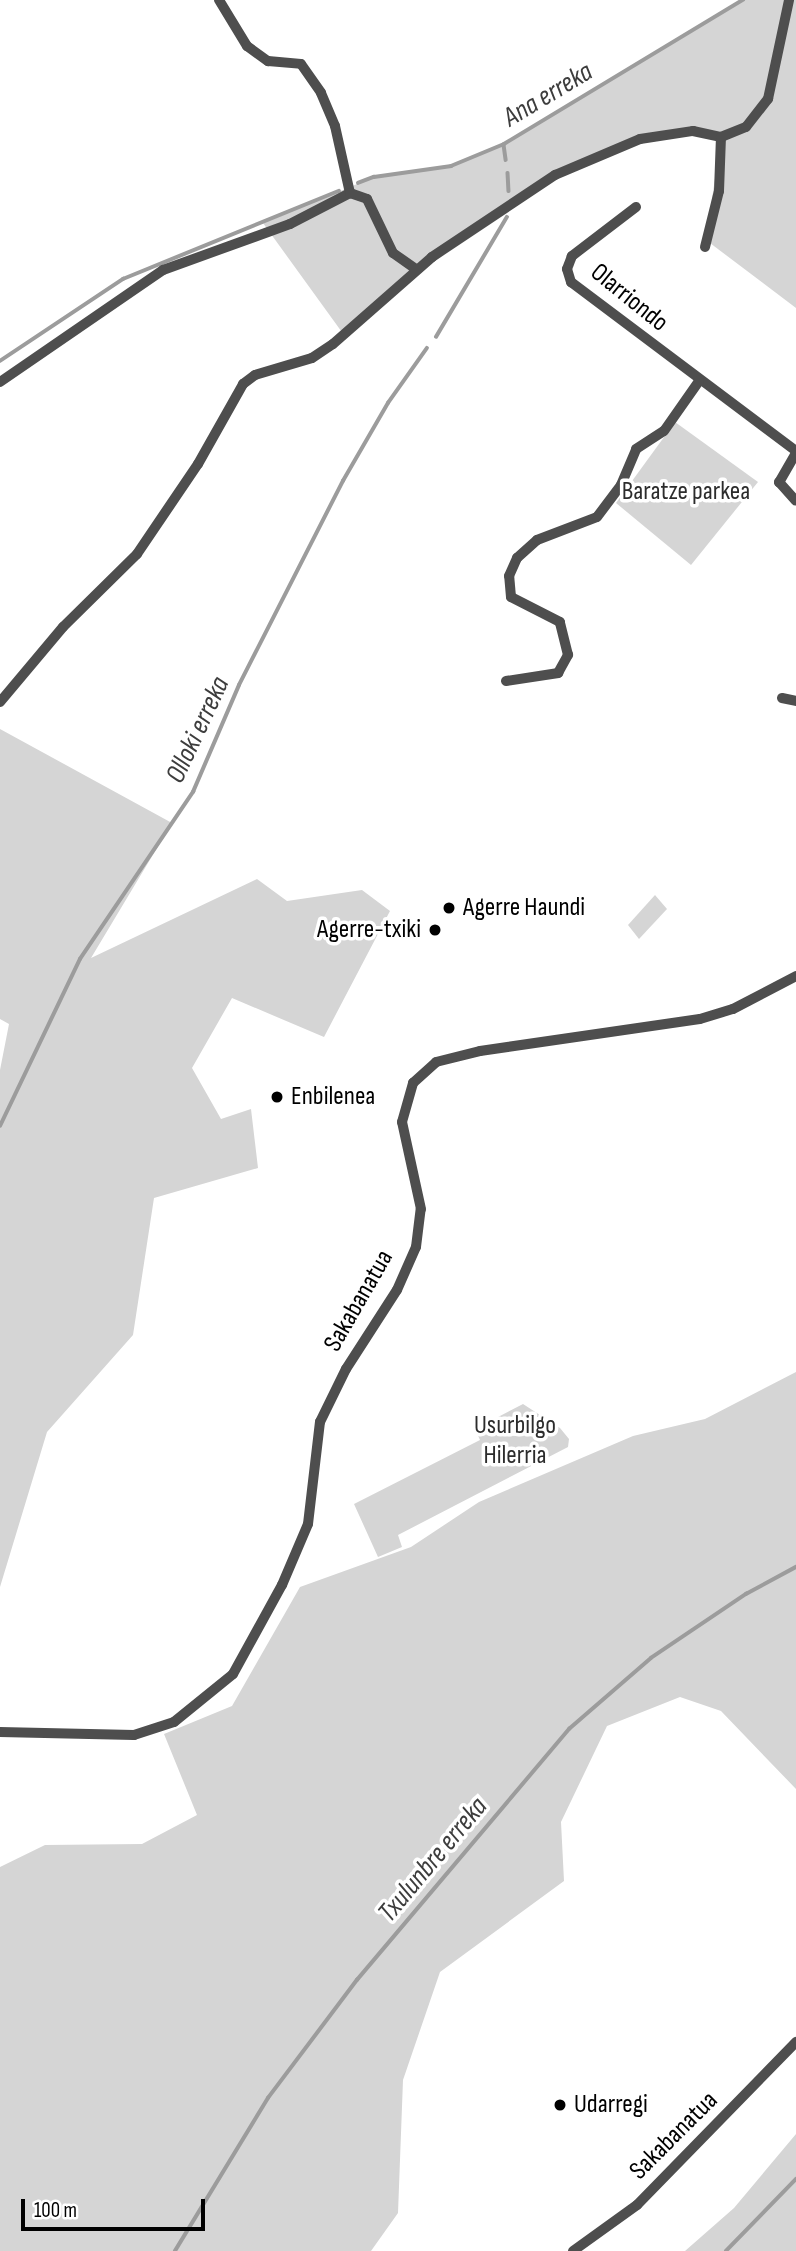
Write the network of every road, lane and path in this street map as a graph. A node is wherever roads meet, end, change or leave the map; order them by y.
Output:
1 (219, 0) edge
2 (789, 0) edge
3 (721, 137) junction
4 (350, 193) junction
5 (636, 207) dead end
6 (705, 247) dead end
7 (416, 269) junction
8 (699, 381) junction
9 (0, 382) edge
10 (796, 452) edge
11 (796, 501) edge
12 (506, 681) dead end
13 (782, 698) dead end
14 (796, 701) edge
15 (0, 702) edge
16 (796, 976) edge
17 (0, 1732) edge
18 (796, 2042) edge
19 (573, 2251) edge

1 - 4 street
2 - 3 street
3 - 6 street
3 - 7 street
4 - 7 street
4 - 9 street
5 - 8 street, Olarriondo
7 - 15 street
8 - 10 street, Olarriondo
8 - 12 street
10 - 11 street
13 - 14 street
16 - 17 street, Sakabanatua
18 - 19 street, Sakabanatua

